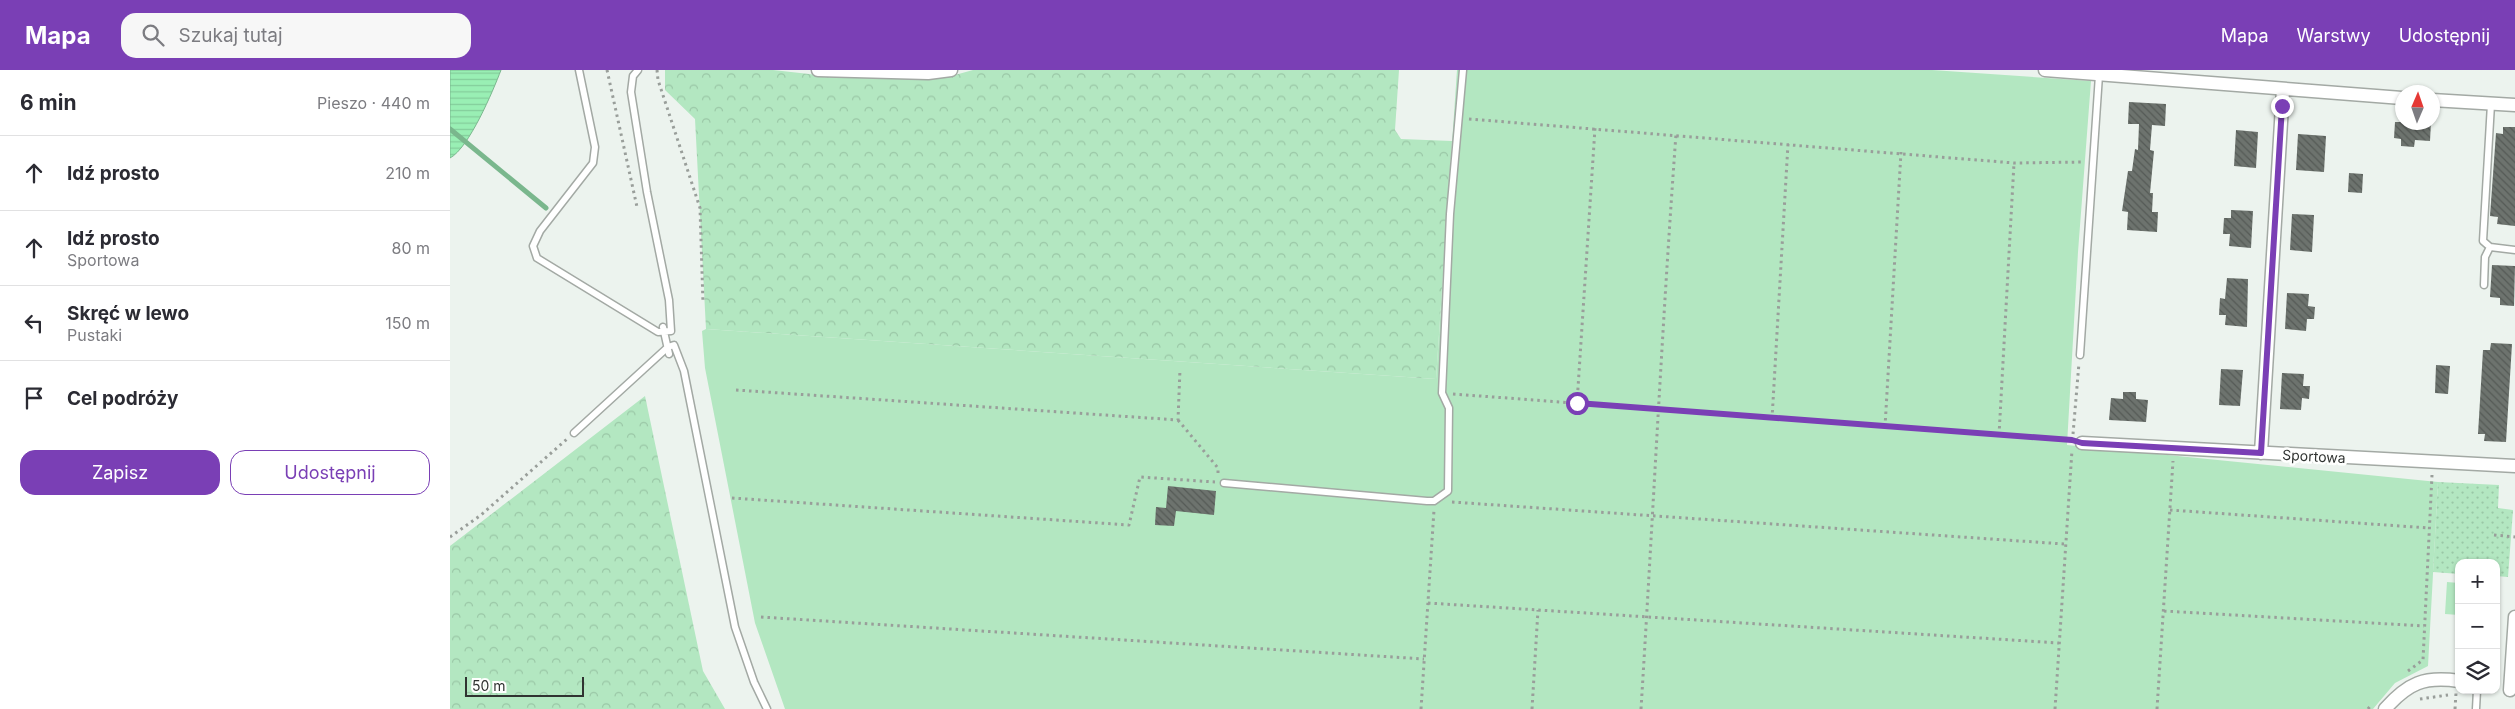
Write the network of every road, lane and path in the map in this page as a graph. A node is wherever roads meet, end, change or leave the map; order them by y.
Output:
1 (579, 70) edge
2 (608, 70) edge
3 (638, 70) edge
4 (657, 70) edge
5 (818, 70) edge
6 (951, 70) edge
7 (1463, 70) edge
8 (2045, 70) edge
9 (2099, 75) junction
10 (2283, 89) junction
11 (2395, 97) edge
12 (2440, 101) edge
13 (2491, 104) junction
14 (2515, 105) edge
15 (1458, 119) junction
16 (1594, 128) junction
17 (1676, 134) junction
18 (1788, 144) junction
19 (1901, 152) junction
20 (2014, 162) junction
21 (2094, 162) junction
22 (638, 209) dead end
23 (2490, 247) junction
24 (2515, 250) edge
25 (2484, 285) dead end
26 (703, 303) dead end
27 (664, 330) junction
28 (668, 350) junction
29 (2080, 355) joint
30 (1180, 369) dead end
31 (736, 390) dead end
32 (1442, 393) junction
33 (1577, 403) junction
34 (1657, 408) junction
35 (1772, 419) junction
36 (1178, 420) junction
37 (1885, 426) junction
38 (574, 434) joint
39 (1999, 435) junction
40 (2077, 441) junction
41 (2174, 448) junction
42 (2261, 453) junction
43 (2515, 466) edge
44 (2432, 479) dead end
45 (1224, 483) dead end
46 (732, 498) dead end
47 (1434, 501) junction
48 (2170, 510) junction
49 (1434, 511) dead end
50 (1653, 515) junction
51 (2429, 528) junction
52 (2494, 535) dead end
53 (450, 537) edge
54 (2515, 537) edge
55 (2064, 544) junction
56 (1428, 603) junction
57 (1538, 610) junction
58 (2164, 611) junction
59 (761, 617) dead end
60 (2515, 617) edge
61 (1647, 618) junction
62 (2424, 626) junction
63 (2059, 643) junction
64 (1424, 659) junction
65 (2406, 672) dead end
66 (2455, 686) edge
67 (2455, 688) edge
68 (2512, 690) edge
69 (2456, 694) edge
70 (2477, 694) edge
71 (2411, 700) dead end
72 (2374, 702) dead end
73 (767, 709) edge
74 (1421, 709) edge
75 (1532, 709) edge
76 (1641, 709) edge
77 (2055, 709) edge
78 (2157, 709) edge
79 (2368, 709) edge
80 (2385, 709) edge
81 (2455, 709) edge
82 (2476, 709) edge

1 - 27 lane
2 - 22 path
3 - 27 lane
4 - 26 path
5 - 6 street
7 - 15 lane
8 - 9 street
9 - 10 street
9 - 21 lane
10 - 11 street
10 - 42 street
12 - 13 street
13 - 14 street
13 - 23 lane
15 - 16 path
15 - 32 lane
16 - 17 path
16 - 33 path
17 - 18 path
17 - 34 path
18 - 19 path
18 - 35 path
19 - 20 path
19 - 37 path
20 - 21 path
20 - 39 path
21 - 29 lane
23 - 24 lane
23 - 25 lane
27 - 28 lane
28 - 38 lane
28 - 73 lane
29 - 40 path
30 - 36 path
31 - 36 path
32 - 33 path
32 - 47 lane
33 - 34 path
34 - 35 path
34 - 50 path
35 - 37 path
36 - 46 path
37 - 39 path
38 - 53 path
39 - 40 path
40 - 41 street, Sportowa
40 - 55 path
41 - 42 street, Sportowa
41 - 48 path
42 - 43 street, Sportowa
44 - 51 path
45 - 47 lane
47 - 50 path
48 - 51 path
48 - 58 path
49 - 56 path
50 - 55 path
50 - 61 path
51 - 62 path
52 - 54 path
55 - 63 path
56 - 57 path
56 - 64 path
57 - 61 path
57 - 75 path
58 - 62 path
58 - 78 path
59 - 64 path
60 - 68 street
61 - 63 path
61 - 76 path
62 - 65 path
63 - 77 path
64 - 74 path
66 - 80 street
67 - 71 path
69 - 81 path
70 - 82 lane
72 - 79 path

